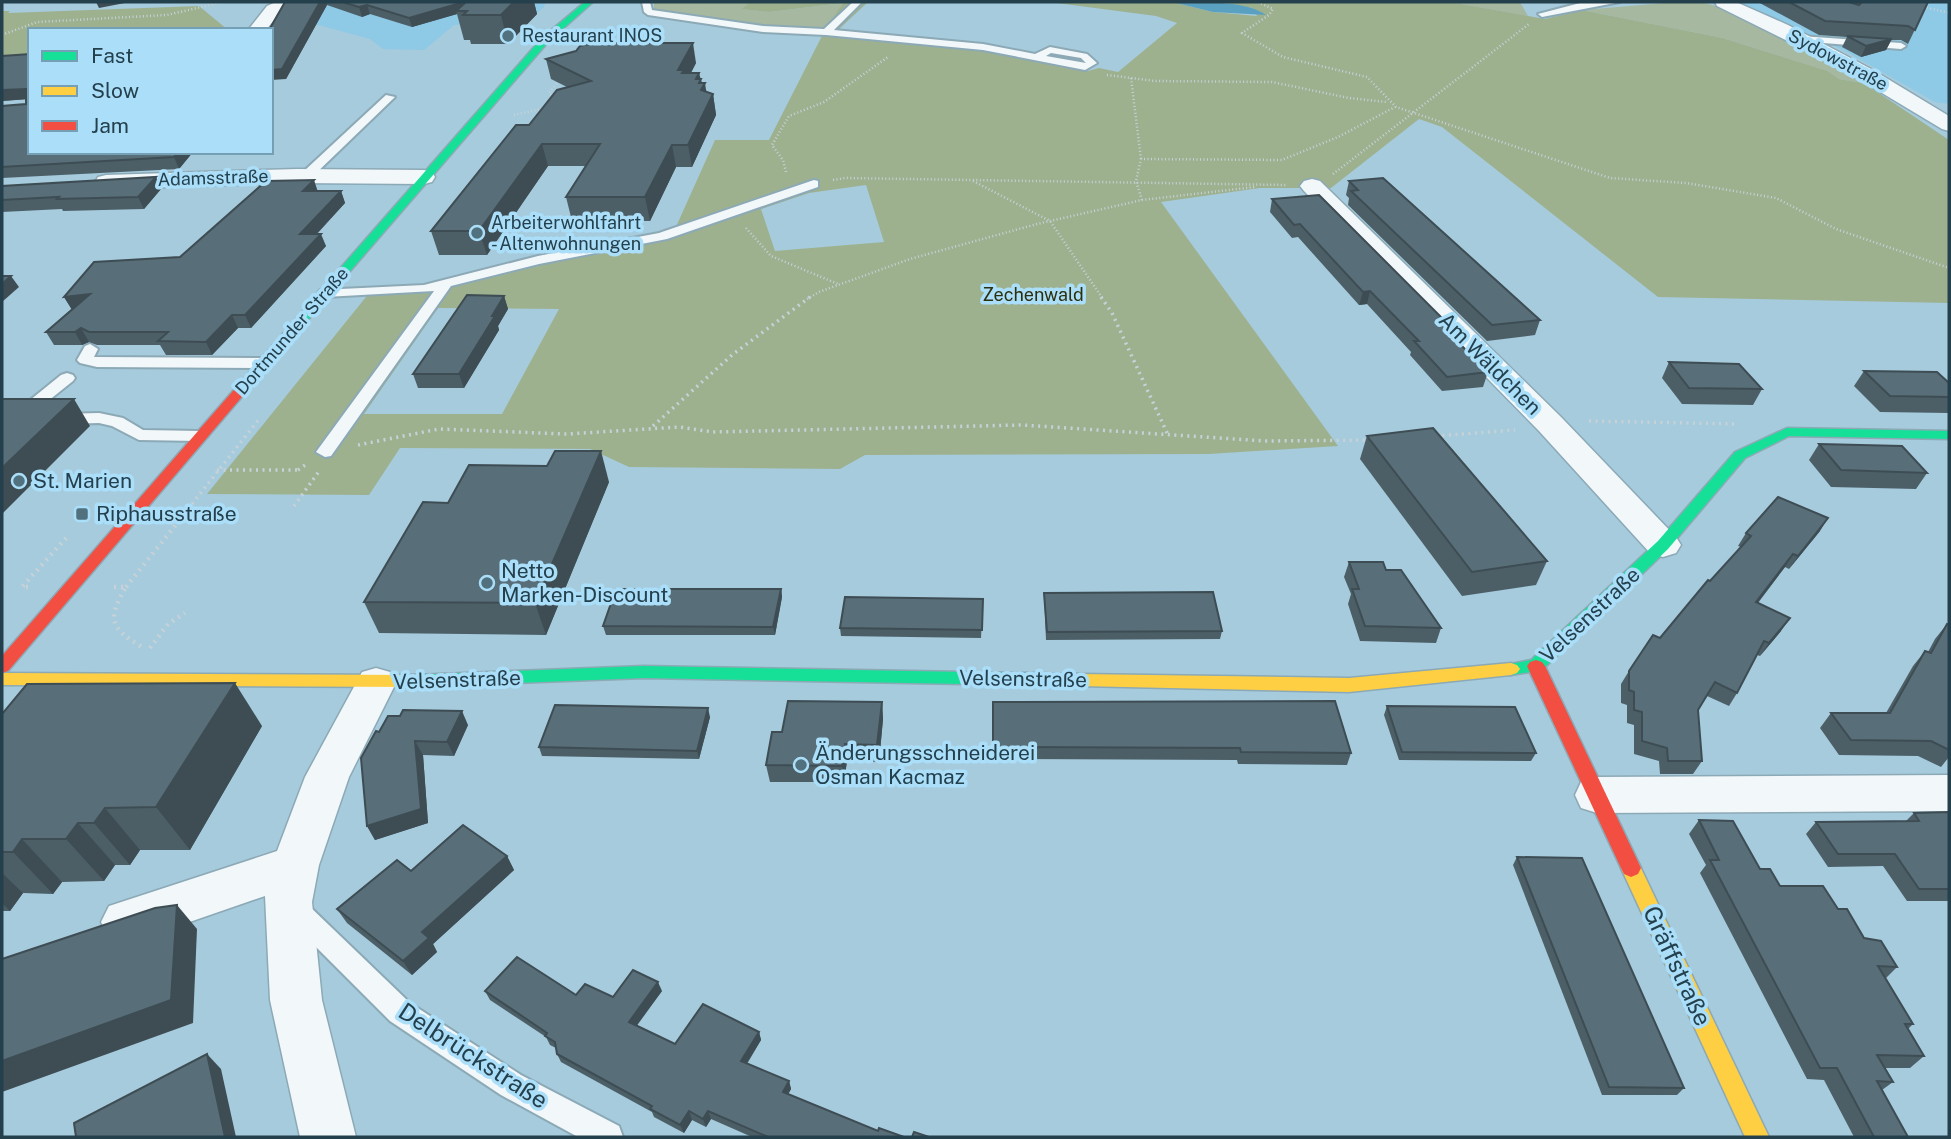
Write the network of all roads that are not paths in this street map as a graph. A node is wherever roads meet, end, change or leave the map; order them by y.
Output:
1 (288, 2) edge
2 (589, 2) edge
3 (646, 2) edge
4 (858, 2) edge
5 (1616, 2) edge
6 (1723, 2) edge
7 (1575, 3) edge
8 (1542, 14) road end
9 (259, 28) edge
10 (826, 32) junction
11 (1800, 39) junction
12 (1901, 46) edge
13 (1085, 67) road end
14 (390, 97) dead end
15 (1949, 125) edge
16 (307, 176) junction
17 (424, 177) junction
18 (88, 183) edge
19 (814, 184) road end
20 (1312, 186) road end
21 (444, 285) junction
22 (326, 293) junction
23 (90, 348) edge
24 (264, 363) junction
25 (67, 378) dead end
26 (1949, 435) edge
27 (200, 436) junction
28 (325, 452) road end
29 (1663, 545) junction
30 (1536, 666) junction
31 (2, 667) edge
32 (2, 679) edge
33 (376, 683) junction
34 (1949, 793) edge
35 (1597, 794) junction
36 (291, 884) junction
37 (91, 933) edge
38 (328, 1137) edge
39 (608, 1137) edge
40 (1757, 1137) edge

1 - 9 street
2 - 17 street, Dortmunder Straße
3 - 10 lane
4 - 10 lane
5 - 7 lane
6 - 11 street, Sydowstraße
7 - 8 lane
10 - 13 lane
11 - 12 lane
11 - 15 street, Sydowstraße
14 - 16 lane
16 - 17 street, Adamsstraße
16 - 18 street, Adamsstraße
17 - 22 street, Dortmunder Straße
19 - 21 lane
20 - 29 street, Am Wäldchen
21 - 22 lane
21 - 28 lane
22 - 24 street, Dortmunder Straße
23 - 24 lane
24 - 27 street, Dortmunder Straße
25 - 27 lane
26 - 29 street, Velsenstraße
27 - 31 street, Dortmunder Straße
29 - 30 street, Velsenstraße
30 - 33 street, Velsenstraße
30 - 35 street, Gräffstraße
32 - 33 street, Velsenstraße
33 - 36 street
34 - 35 street
35 - 40 street, Gräffstraße
36 - 37 street
36 - 38 street
36 - 39 lane, Delbrückstraße

